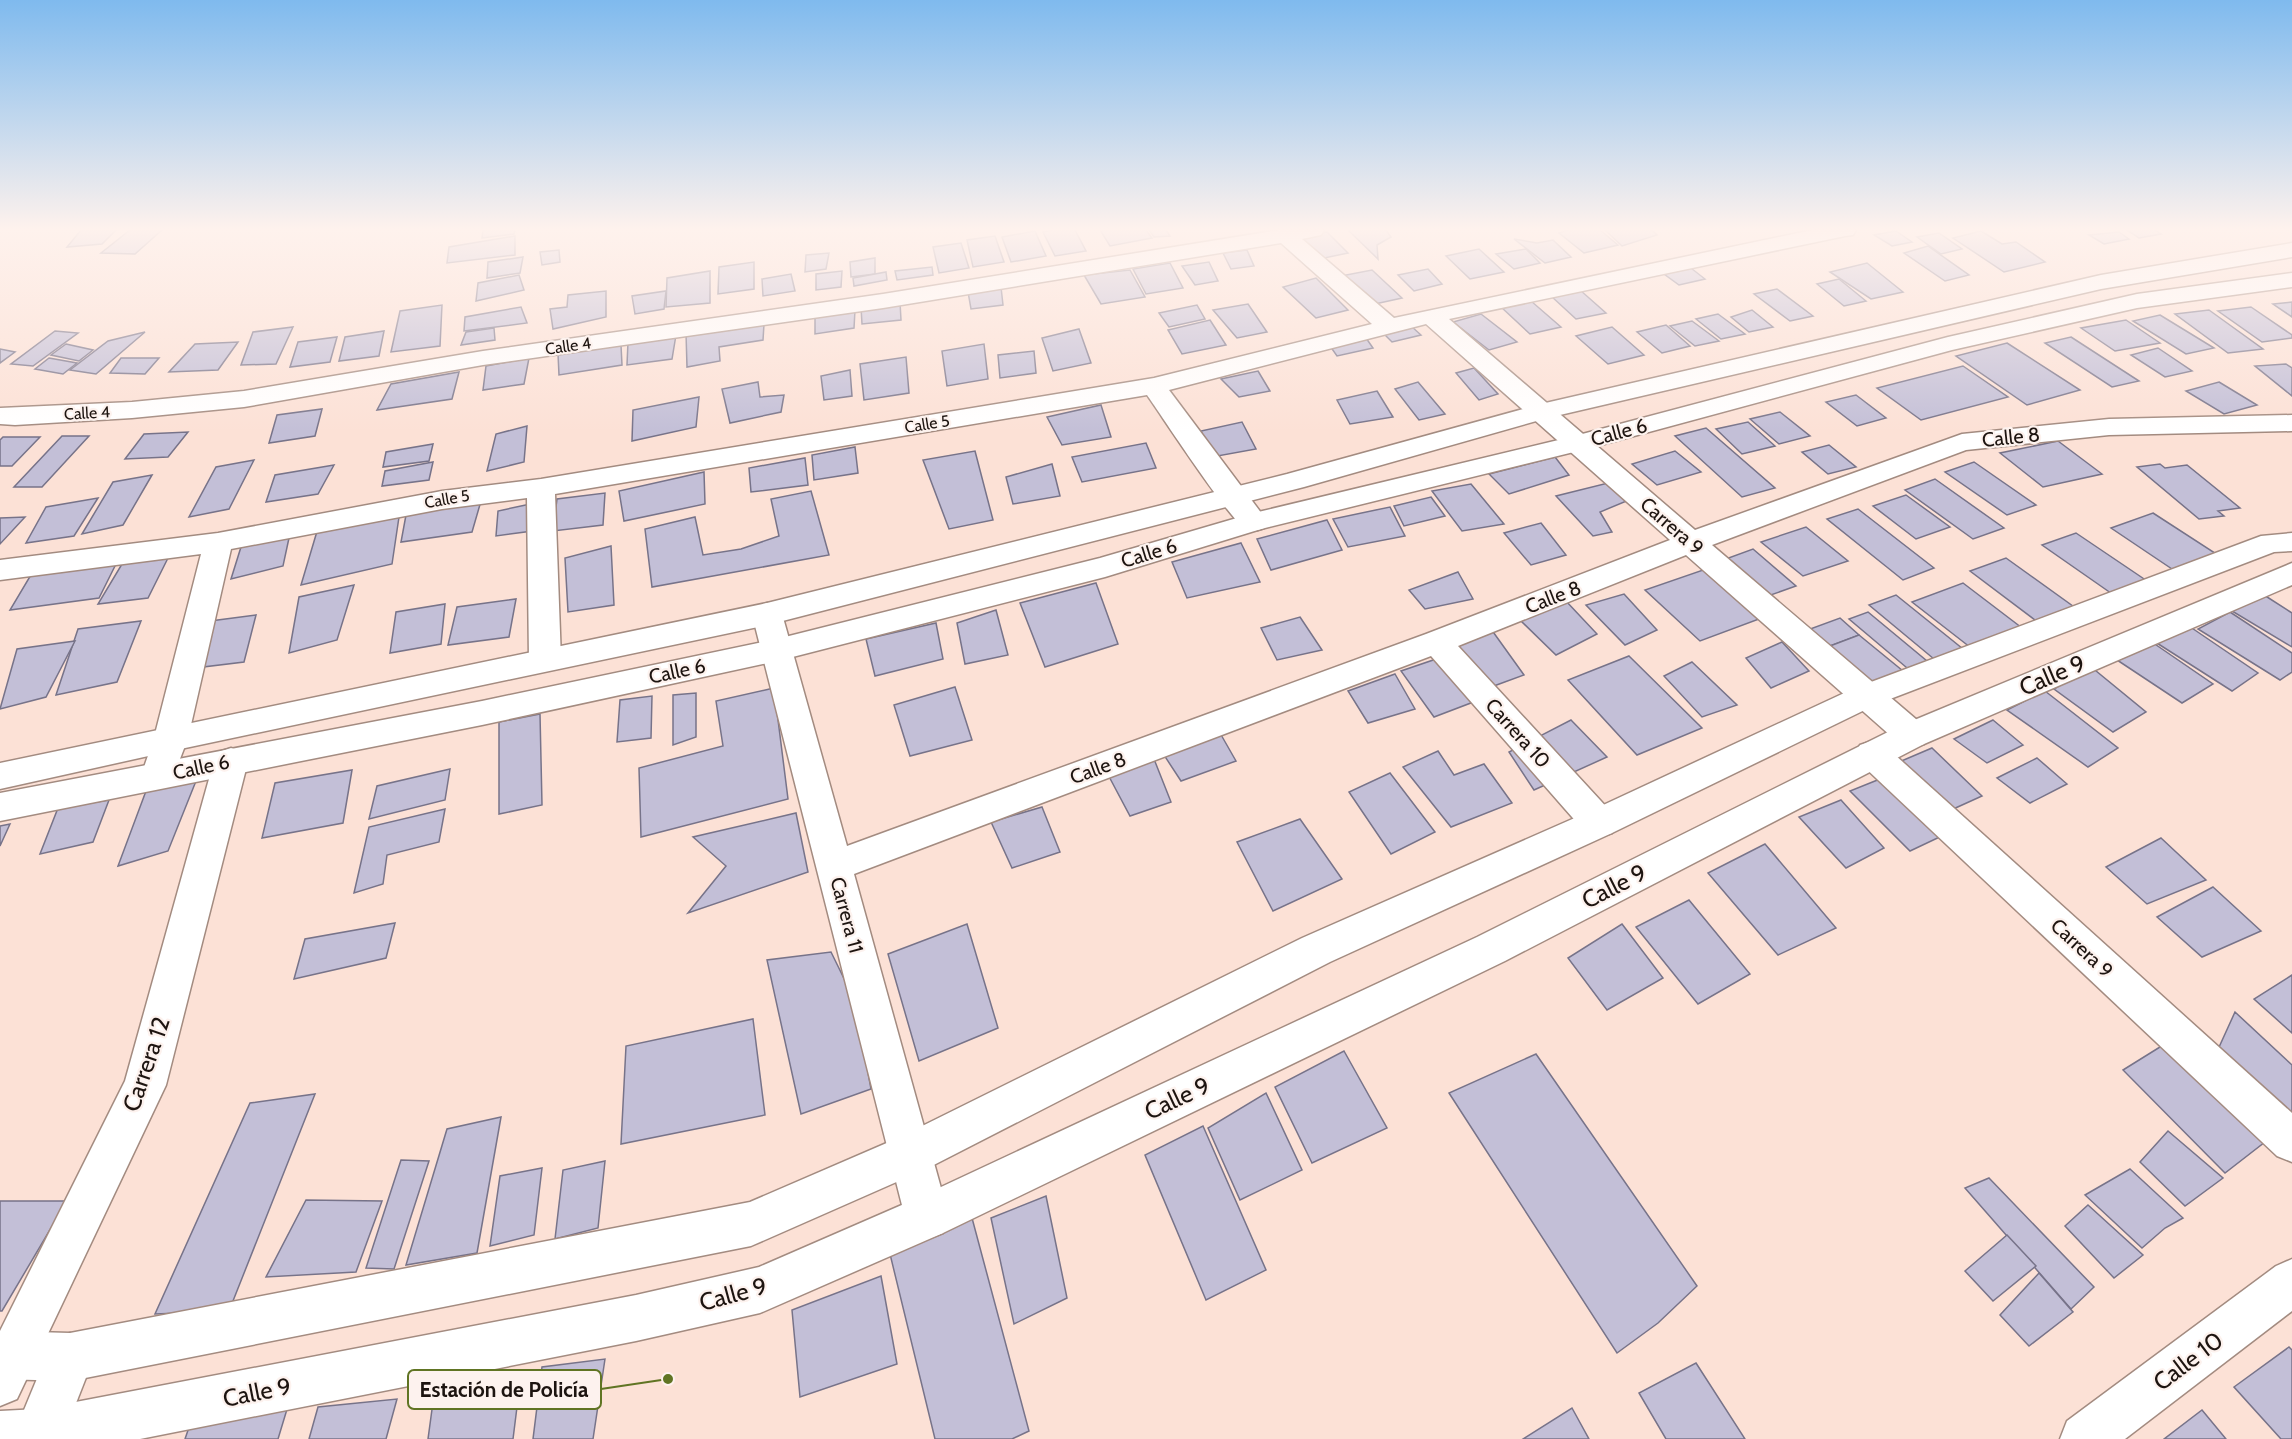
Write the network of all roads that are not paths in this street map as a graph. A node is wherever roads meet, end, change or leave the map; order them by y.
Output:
1 (904, 297) edge
2 (1356, 297) edge
3 (1522, 297) edge
4 (2036, 297) edge
5 (2168, 297) edge
6 (1431, 316) junction
7 (1389, 326) junction
8 (1154, 386) junction
9 (1541, 412) junction
10 (0, 416) edge
11 (2292, 423) edge
12 (1577, 443) junction
13 (541, 488) junction
14 (1233, 497) junction
15 (1254, 522) junction
16 (218, 542) junction
17 (1691, 542) junction
18 (2292, 542) edge
19 (0, 570) edge
20 (2292, 573) edge
21 (767, 614) junction
22 (1437, 642) junction
23 (777, 650) junction
24 (545, 660) junction
25 (1866, 696) junction
26 (1912, 735) junction
27 (171, 738) junction
28 (1872, 754) junction
29 (231, 761) junction
30 (0, 776) edge
31 (158, 776) junction
32 (0, 807) edge
33 (1599, 823) junction
34 (834, 866) junction
35 (2292, 1141) edge
36 (911, 1154) junction
37 (927, 1217) junction
38 (2292, 1282) edge
39 (70, 1357) junction
40 (4, 1365) edge
41 (25, 1436) edge
42 (2085, 1439) edge

1 - 10 street, Calle 4
2 - 7 street
3 - 6 street, Calle 5
4 - 9 street, Calle 6
5 - 12 street, Calle 6
6 - 7 street, Calle 5
6 - 9 street, Carrera 9
7 - 8 street, Calle 5
8 - 13 street, Calle 5
8 - 14 street
9 - 12 street, Carrera 9
9 - 14 street, Calle 6
11 - 17 street, Calle 8
12 - 15 street, Calle 6
12 - 17 street, Carrera 9
13 - 16 street, Calle 5
13 - 24 street
14 - 15 street
14 - 21 street, Calle 6
15 - 23 street, Calle 6
16 - 19 street, Calle 5
16 - 27 street
17 - 22 street, Calle 8
17 - 25 street, Carrera 9
18 - 25 street
20 - 26 street, Calle 9
21 - 23 street, Carrera 11
21 - 24 street, Calle 6
22 - 33 street, Carrera 10
22 - 34 street, Calle 8
23 - 29 street, Calle 6
23 - 34 street, Carrera 11
24 - 27 street, Calle 6
25 - 26 street, Carrera 9
25 - 33 street
26 - 28 street, Calle 9
27 - 30 street, Calle 6
27 - 31 street
28 - 35 street, Carrera 9
28 - 37 street, Calle 9
29 - 31 street, Calle 6
29 - 40 street, Carrera 12
31 - 32 street, Calle 6
33 - 36 street
34 - 36 street, Carrera 11
36 - 37 street, Carrera 11
36 - 39 street
37 - 41 street, Calle 9
38 - 42 street, Calle 10
39 - 40 street
39 - 41 street

